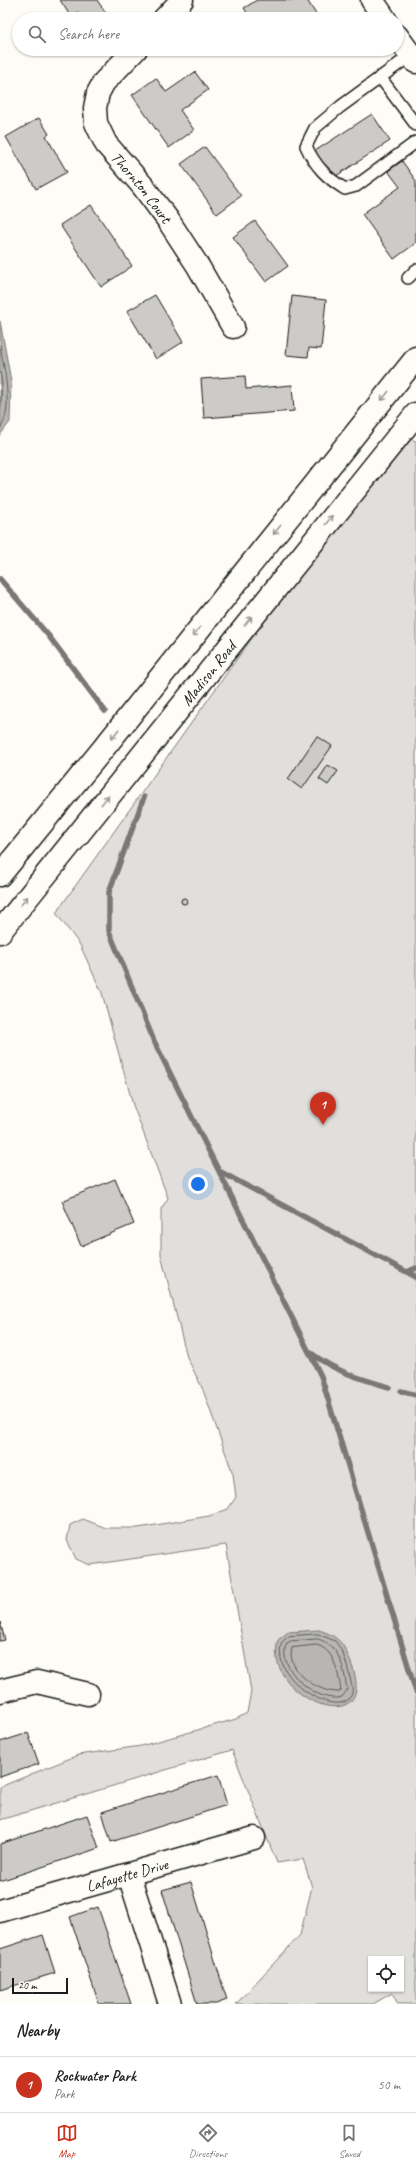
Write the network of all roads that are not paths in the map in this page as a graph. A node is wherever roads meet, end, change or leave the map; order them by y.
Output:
1 (182, 0) edge
2 (372, 0) edge
3 (171, 12) edge
4 (380, 12) edge
5 (404, 46) edge
6 (129, 56) edge
7 (414, 60) edge
8 (380, 78) junction
9 (416, 125) edge
10 (416, 142) edge
11 (233, 327) dead end
12 (416, 358) edge
13 (416, 414) edge
14 (0, 875) edge
15 (0, 932) edge
16 (0, 1691) edge
17 (88, 1694) dead end
18 (254, 1838) dead end
19 (130, 1875) junction
20 (0, 1911) edge
21 (170, 2004) edge

1 - 3 main road
2 - 4 main road
5 - 7 main road
6 - 11 main road, Thornton Court
7 - 8 lane
8 - 9 lane
8 - 10 lane
12 -> 14 main road, Madison Road
15 -> 13 main road, Madison Road
16 - 17 main road
18 - 19 main road, Lafayette Drive
19 - 20 main road, Lafayette Drive
19 - 21 main road

